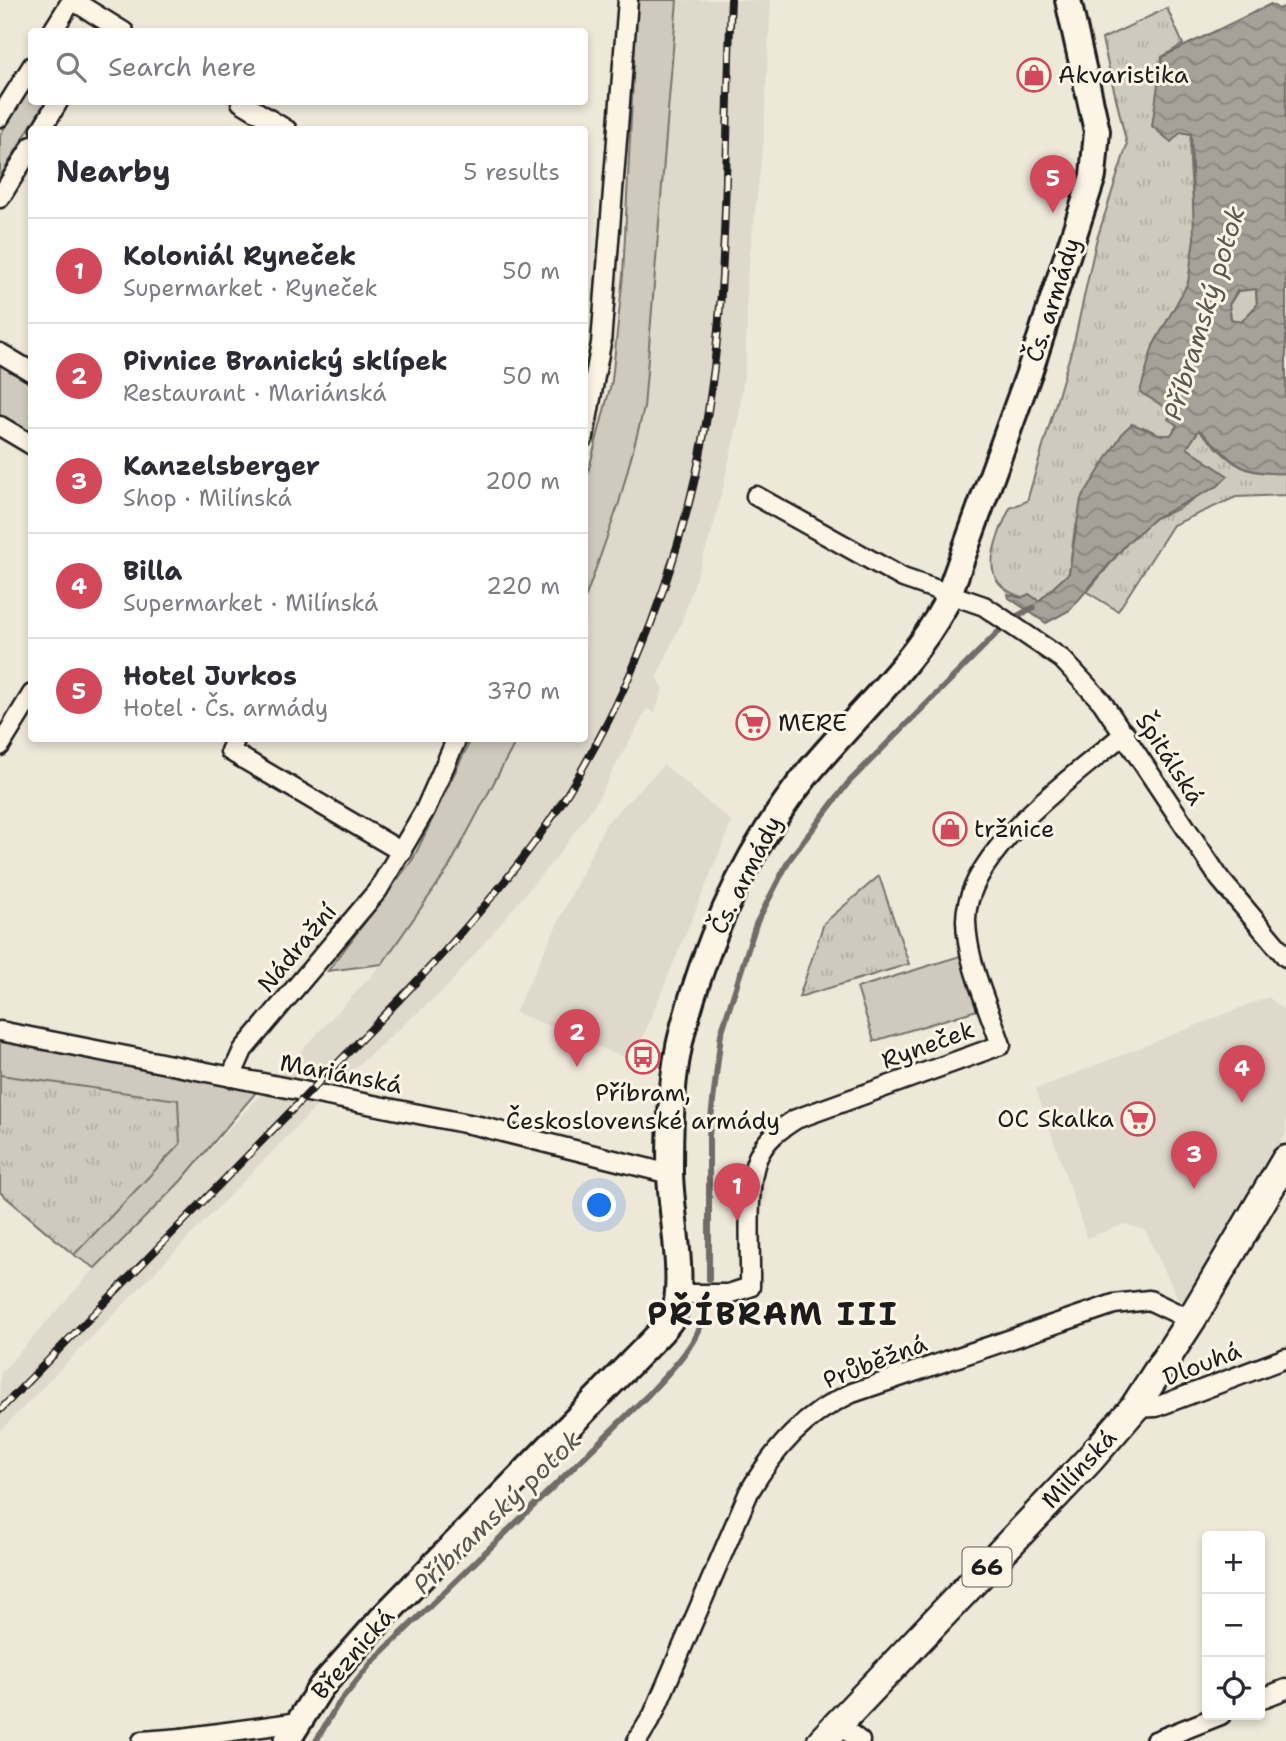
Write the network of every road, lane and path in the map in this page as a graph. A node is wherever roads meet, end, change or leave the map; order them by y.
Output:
1 (72, 0) edge
2 (628, 0) edge
3 (1067, 3) edge
4 (92, 5) edge
5 (103, 26) edge
6 (54, 28) edge
7 (28, 72) edge
8 (56, 105) edge
9 (246, 105) edge
10 (0, 117) edge
11 (43, 126) edge
12 (280, 126) edge
13 (28, 152) edge
14 (0, 198) edge
15 (0, 353) edge
16 (591, 366) edge
17 (28, 370) edge
18 (588, 396) edge
19 (0, 426) edge
20 (28, 443) edge
21 (755, 496) dead end
22 (950, 594) junction
23 (28, 700) edge
24 (1125, 733) junction
25 (234, 742) edge
26 (455, 742) edge
27 (0, 746) edge
28 (402, 852) junction
29 (1286, 957) edge
30 (0, 1031) edge
31 (231, 1077) junction
32 (1286, 1160) edge
33 (670, 1174) junction
34 (677, 1294) junction
35 (1191, 1320) junction
36 (1286, 1358) edge
37 (1134, 1408) junction
38 (1286, 1689) edge
39 (1265, 1697) edge
40 (1208, 1720) edge
41 (293, 1732) edge
42 (840, 1735) edge
43 (187, 1740) edge
44 (142, 1741) edge
45 (637, 1741) edge
46 (1155, 1741) edge

1 - 4 street
1 - 6 street
2 - 16 street
3 - 22 street, Čs. armády
4 - 5 street
7 - 10 street
8 - 11 street
9 - 12 street
13 - 14 street
15 - 17 street
16 - 18 street
19 - 20 street
21 - 22 street
22 - 24 street, Špitálská
22 - 33 street, Čs. armády
23 - 27 street
24 - 29 street, Špitálská
24 - 34 street, Ryneček
25 - 28 street
26 - 28 street, Nádražní
28 - 31 street, Nádražní
30 - 31 street, Mariánská
31 - 33 street, Mariánská
32 - 35 main road, Milínská / 66
33 - 34 street, Čs. armády
34 - 41 street, Březnická
35 - 37 main road, Milínská / 66
35 - 45 street, Průběžná
36 - 37 street, Dlouhá
37 - 42 main road, Milínská / 66
38 - 39 street
40 - 46 street
41 - 43 street
43 - 44 street

